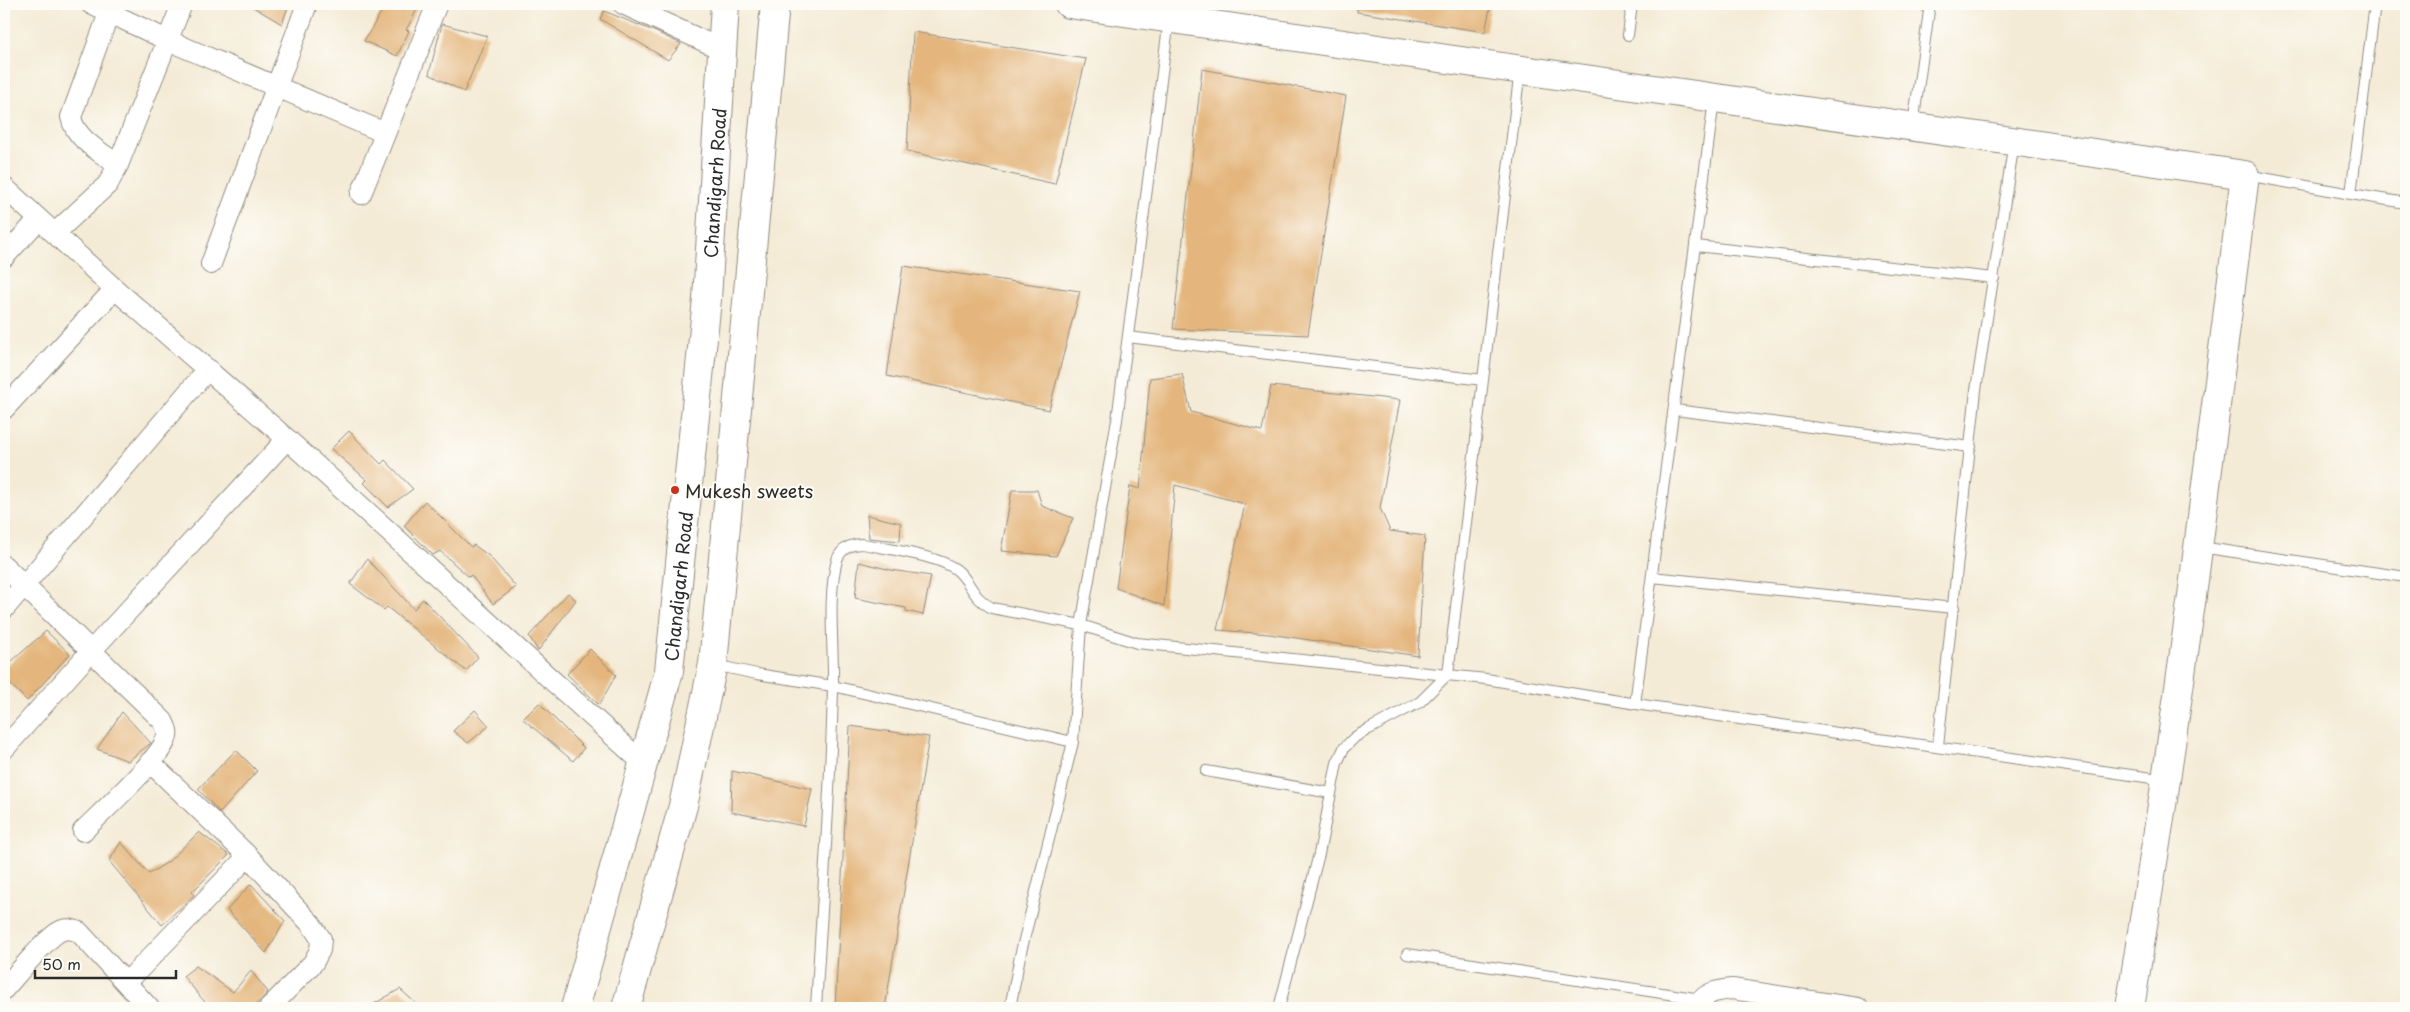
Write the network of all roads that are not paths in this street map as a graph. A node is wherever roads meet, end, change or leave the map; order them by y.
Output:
1 (91, 4) edge
2 (182, 4) edge
3 (307, 4) edge
4 (437, 4) edge
5 (623, 4) edge
6 (726, 4) edge
7 (775, 4) edge
8 (1069, 4) edge
9 (1632, 4) edge
10 (1930, 4) edge
11 (2375, 4) edge
12 (109, 14) junction
13 (1169, 18) junction
14 (1628, 34) dead end
15 (167, 40) junction
16 (723, 50) junction
17 (1520, 70) junction
18 (277, 86) junction
19 (1715, 98) junction
20 (1912, 126) junction
21 (385, 133) junction
22 (2014, 141) junction
23 (118, 165) junction
24 (2245, 175) junction
25 (4, 187) edge
26 (361, 194) dead end
27 (2351, 194) junction
28 (2406, 203) edge
29 (39, 219) junction
30 (55, 233) junction
31 (1696, 246) junction
32 (4, 257) edge
33 (211, 264) dead end
34 (1994, 278) junction
35 (115, 289) junction
36 (1128, 337) junction
37 (208, 369) junction
38 (1483, 380) junction
39 (4, 409) edge
40 (1675, 410) junction
41 (288, 440) junction
42 (1970, 447) junction
43 (2196, 546) junction
44 (4, 566) edge
45 (1652, 577) junction
46 (2406, 577) edge
47 (24, 584) junction
48 (1954, 608) junction
49 (4, 609) edge
50 (1081, 625) junction
51 (91, 651) junction
52 (713, 664) junction
53 (1448, 674) junction
54 (833, 686) junction
55 (1635, 704) junction
56 (1072, 742) junction
57 (1938, 746) junction
58 (4, 749) edge
59 (150, 762) junction
60 (643, 763) junction
61 (1206, 771) dead end
62 (2166, 780) junction
63 (1331, 793) junction
64 (83, 831) dead end
65 (248, 856) junction
66 (1407, 954) dead end
67 (126, 983) junction
68 (5, 985) edge
69 (1699, 1004) edge
70 (149, 1008) edge
71 (270, 1008) edge
72 (575, 1008) edge
73 (626, 1008) edge
74 (816, 1008) edge
75 (1010, 1008) edge
76 (1279, 1008) edge
77 (1858, 1008) edge
78 (2130, 1008) edge

1 - 12 street
2 - 15 street
3 - 18 street
4 - 21 street
5 - 16 street
6 - 16 street, Chandigarh Road
7 - 52 street
8 - 13 street
9 - 14 lane
10 - 20 lane
11 - 27 lane
12 - 15 street
12 - 23 street
13 - 17 street
13 - 36 lane
15 - 18 street
15 - 23 street
16 - 60 street, Chandigarh Road
17 - 19 street
17 - 38 lane
18 - 21 street
18 - 33 street
19 - 20 street
19 - 31 lane
20 - 22 street
21 - 26 street
22 - 24 street
22 - 34 lane
23 - 30 street
24 - 27 lane
24 - 43 street
25 - 29 street
27 - 28 lane
29 - 30 street
29 - 32 street
30 - 35 street
31 - 34 lane
31 - 40 lane
34 - 42 lane
35 - 37 street
35 - 39 street
36 - 38 lane
36 - 50 lane
37 - 41 street
37 - 47 street
38 - 53 lane
40 - 42 lane
40 - 45 lane
41 - 51 street
41 - 60 street
42 - 48 lane
43 - 46 lane
43 - 62 street
44 - 47 street
45 - 48 lane
45 - 55 lane
47 - 49 street
47 - 51 street
48 - 57 lane
50 - 53 lane
50 - 54 lane
50 - 56 lane
51 - 58 street
51 - 59 street
52 - 54 lane
52 - 73 street
53 - 55 lane
53 - 63 lane
54 - 56 lane
54 - 74 lane
55 - 57 lane
56 - 75 lane
57 - 62 lane
59 - 64 street
59 - 65 street
60 - 72 street, Chandigarh Road
61 - 63 lane
62 - 78 street
63 - 76 lane
65 - 67 street
65 - 71 street
66 - 69 lane
67 - 68 street
67 - 70 street
69 - 77 street

